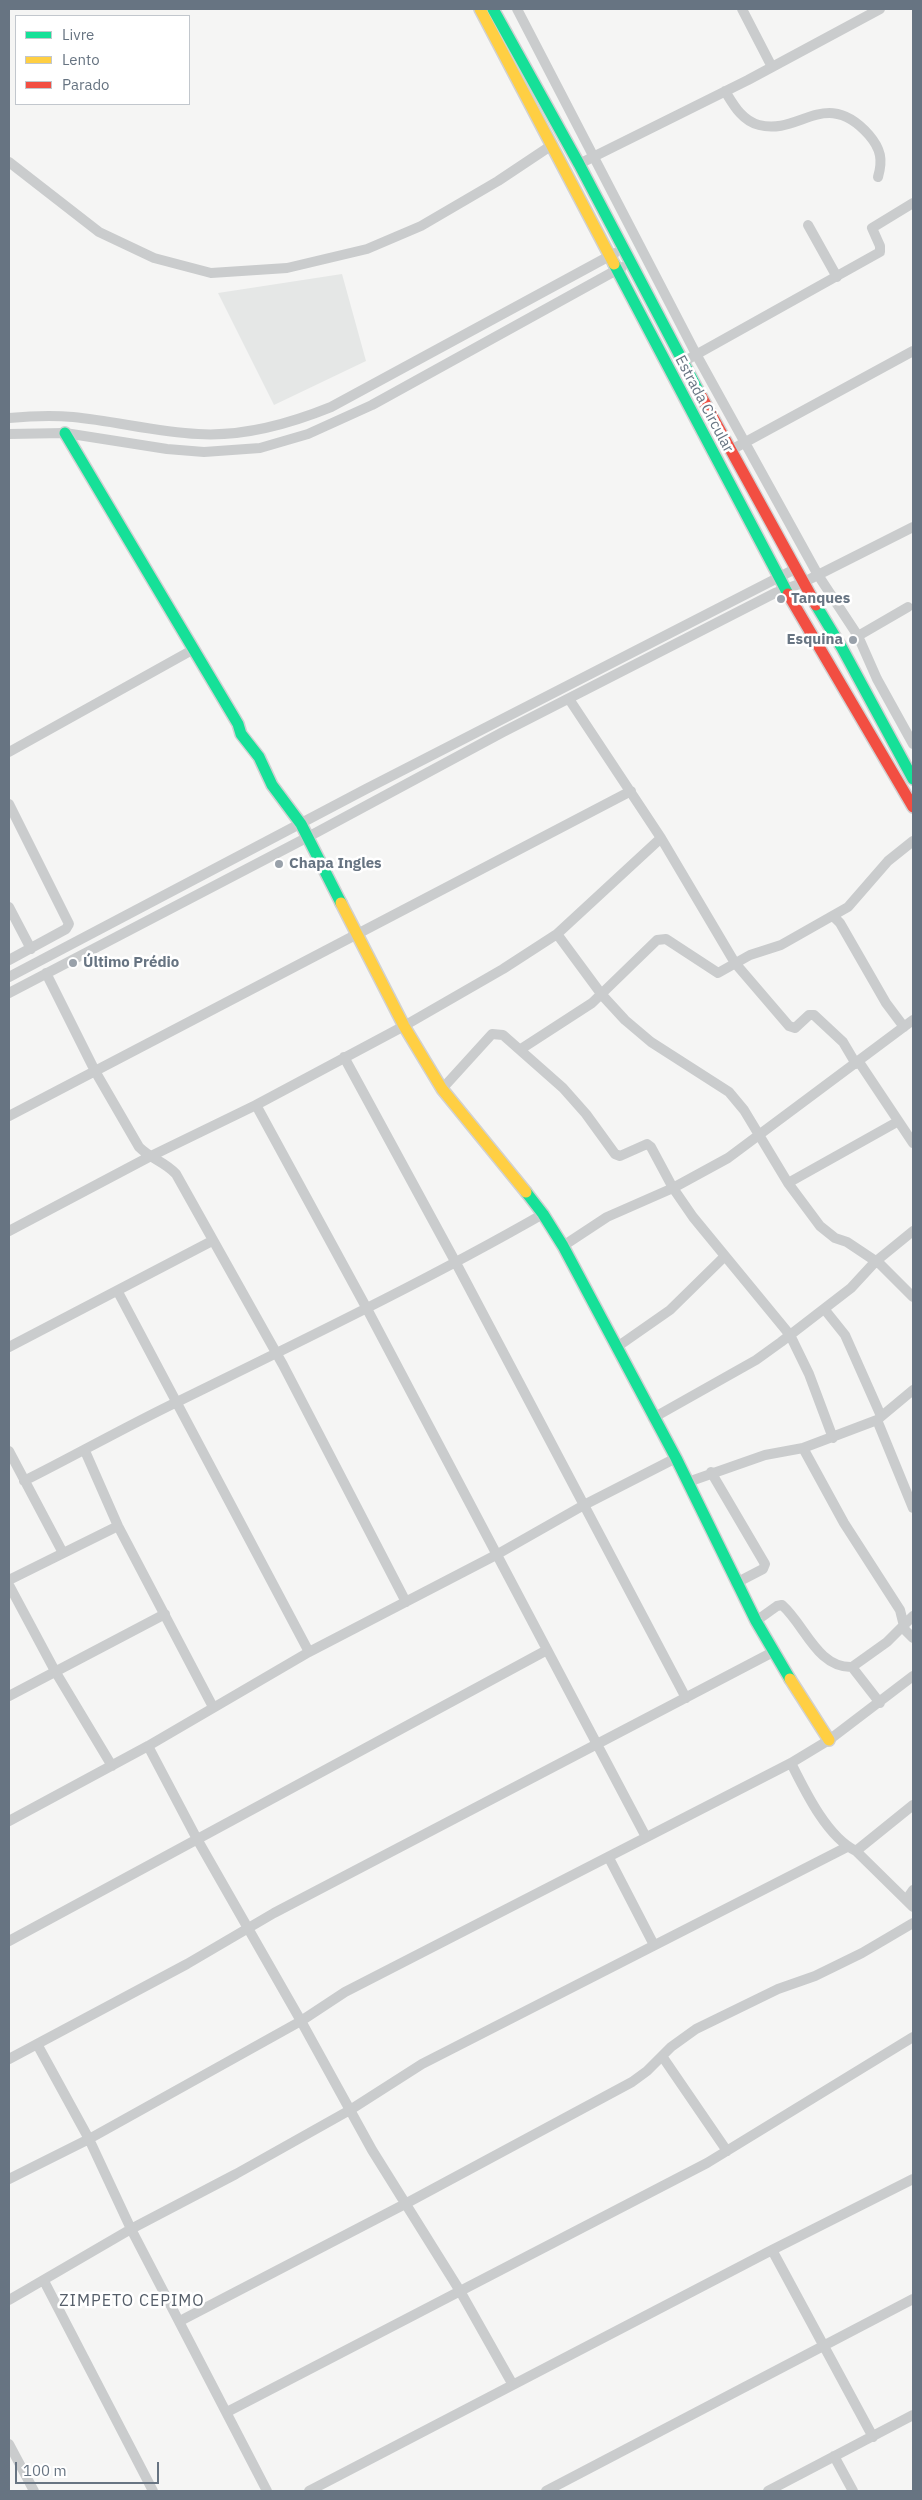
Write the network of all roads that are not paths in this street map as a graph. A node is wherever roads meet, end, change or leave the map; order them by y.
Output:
1 (480, 9) edge
2 (493, 9) edge
3 (517, 9) edge
4 (742, 9) edge
5 (880, 9) edge
6 (772, 67) junction
7 (724, 91) junction
8 (552, 145) junction
9 (594, 157) junction
10 (9, 162) edge
11 (579, 164) junction
12 (878, 177) dead end
13 (913, 203) edge
14 (808, 225) dead end
15 (623, 251) junction
16 (608, 255) junction
17 (630, 263) junction
18 (616, 270) junction
19 (836, 277) junction
20 (913, 351) edge
21 (696, 354) junction
22 (683, 362) junction
23 (9, 418) edge
24 (65, 433) junction
25 (9, 434) edge
26 (747, 443) junction
27 (731, 450) junction
28 (913, 527) edge
29 (795, 569) junction
30 (778, 575) junction
31 (818, 575) junction
32 (802, 583) junction
33 (785, 589) junction
34 (908, 607) dead end
35 (858, 636) junction
36 (194, 649) junction
37 (569, 699) junction
38 (913, 744) edge
39 (9, 752) edge
40 (913, 779) edge
41 (631, 791) junction
42 (9, 805) edge
43 (913, 807) edge
44 (302, 824) junction
45 (308, 837) junction
46 (661, 838) junction
47 (913, 840) edge
48 (9, 908) edge
49 (834, 917) junction
50 (358, 934) junction
51 (557, 934) junction
52 (31, 949) junction
53 (9, 960) edge
54 (735, 963) junction
55 (46, 973) junction
56 (9, 977) edge
57 (9, 993) edge
58 (602, 995) junction
59 (913, 1020) edge
60 (404, 1026) junction
61 (904, 1027) junction
62 (522, 1048) junction
63 (344, 1057) junction
64 (857, 1063) junction
65 (95, 1071) junction
66 (442, 1089) junction
67 (256, 1104) junction
68 (9, 1116) edge
69 (897, 1122) junction
70 (760, 1135) junction
71 (911, 1136) edge
72 (149, 1157) junction
73 (788, 1184) junction
74 (673, 1188) junction
75 (543, 1214) junction
76 (913, 1230) edge
77 (9, 1231) edge
78 (212, 1241) junction
79 (563, 1246) junction
80 (724, 1256) junction
81 (875, 1262) junction
82 (456, 1263) junction
83 (118, 1292) junction
84 (913, 1297) edge
85 (366, 1307) junction
86 (825, 1310) junction
87 (790, 1335) junction
88 (9, 1347) edge
89 (617, 1347) junction
90 (276, 1355) junction
91 (913, 1390) edge
92 (178, 1402) junction
93 (653, 1418) junction
94 (879, 1418) junction
95 (833, 1438) junction
96 (803, 1448) junction
97 (9, 1451) edge
98 (85, 1451) junction
99 (676, 1458) junction
100 (12, 1464) edge
101 (711, 1472) junction
102 (24, 1481) junction
103 (688, 1482) junction
104 (584, 1506) junction
105 (913, 1508) edge
106 (118, 1526) junction
107 (63, 1552) junction
108 (496, 1555) junction
109 (9, 1580) edge
110 (736, 1584) junction
111 (9, 1585) edge
112 (406, 1602) junction
113 (165, 1614) junction
114 (913, 1616) edge
115 (756, 1621) junction
116 (903, 1625) junction
117 (913, 1638) edge
118 (547, 1650) junction
119 (309, 1652) junction
120 (774, 1652) junction
121 (852, 1667) junction
122 (55, 1671) junction
123 (911, 1682) edge
124 (9, 1696) edge
125 (686, 1698) junction
126 (880, 1703) junction
127 (213, 1707) junction
128 (829, 1740) junction
129 (595, 1744) junction
130 (148, 1746) junction
131 (792, 1763) junction
132 (112, 1766) junction
133 (913, 1805) edge
134 (9, 1821) edge
135 (646, 1838) junction
136 (197, 1839) junction
137 (851, 1849) junction
138 (609, 1858) junction
139 (913, 1890) edge
140 (909, 1904) edge
141 (913, 1923) edge
142 (248, 1929) junction
143 (9, 1941) edge
144 (654, 1945) junction
145 (301, 2021) junction
146 (913, 2037) edge
147 (37, 2044) junction
148 (662, 2056) junction
149 (9, 2059) edge
150 (350, 2110) junction
151 (89, 2139) junction
152 (727, 2151) junction
153 (9, 2179) edge
154 (913, 2179) edge
155 (405, 2204) junction
156 (131, 2229) junction
157 (772, 2250) junction
158 (44, 2281) junction
159 (460, 2291) junction
160 (913, 2299) edge
161 (9, 2300) edge
162 (180, 2321) junction
163 (823, 2347) junction
164 (512, 2385) junction
165 (227, 2412) junction
166 (913, 2415) edge
167 (873, 2437) junction
168 (9, 2444) edge
169 (834, 2456) junction
170 (34, 2491) edge
171 (153, 2491) edge
172 (267, 2491) edge
173 (309, 2491) edge
174 (546, 2491) edge
175 (768, 2491) edge
176 (853, 2491) edge

1 - 8 main road, Estrada Circular
2 - 11 main road
3 - 9 street
4 - 6 street
5 - 6 street
6 - 7 street
7 - 9 street
7 - 12 street
8 - 10 street
8 - 16 main road, Estrada Circular
9 - 11 street
9 - 21 street
11 - 15 main road
13 - 19 street
14 - 19 street
15 - 16 street
15 - 17 main road
16 - 18 main road, Estrada Circular
16 - 23 street
17 - 18 street
17 - 22 main road
18 - 24 street
18 - 30 main road, Estrada Circular
19 - 21 street
20 - 26 street
21 - 22 street
21 - 26 street
22 - 27 main road
24 - 25 street
24 - 36 main road
26 - 27 street
26 - 31 street
27 - 29 main road
28 - 31 street
29 - 30 street
29 - 32 main road
30 - 33 main road, Estrada Circular
30 - 44 street
31 - 32 street
31 - 35 street
32 - 33 street
32 - 40 main road
33 - 37 street
33 - 43 main road, Estrada Circular
34 - 35 street
35 - 38 street
36 - 39 street
36 - 44 main road
37 - 41 street
37 - 45 street
41 - 46 street
41 - 50 street
42 - 52 street
44 - 45 main road
44 - 56 street
45 - 50 main road
45 - 55 street
46 - 51 street
46 - 54 street
47 - 49 street
48 - 52 street
49 - 54 street
49 - 61 street
50 - 60 main road
50 - 65 street
51 - 58 street
51 - 60 street
52 - 53 street
54 - 58 street
54 - 64 street
55 - 57 street
55 - 65 street
58 - 62 street
58 - 70 street
59 - 61 street
60 - 63 street
60 - 66 main road
61 - 64 street
62 - 66 street
62 - 74 street
63 - 67 street
63 - 82 street
64 - 69 street
64 - 70 street
65 - 68 street
65 - 72 street
66 - 75 main road
67 - 72 street
67 - 85 street
69 - 71 street
69 - 73 street
70 - 73 street
70 - 74 street
72 - 77 street
72 - 78 street
73 - 81 street
74 - 79 street
74 - 80 street
75 - 79 main road
75 - 82 street
76 - 81 street
78 - 83 street
78 - 90 street
79 - 89 main road
80 - 87 street
80 - 89 street
81 - 84 street
81 - 86 street
82 - 85 street
82 - 104 street
83 - 88 street
83 - 92 street
85 - 90 street
85 - 108 street
86 - 87 street
86 - 94 street
87 - 93 street
87 - 95 street
89 - 93 main road
90 - 92 street
90 - 112 street
91 - 94 street
92 - 98 street
92 - 119 street
93 - 99 main road
94 - 95 street
94 - 105 street
95 - 96 street
96 - 101 street
96 - 116 street
97 - 100 street
98 - 102 street
98 - 106 street
99 - 103 main road
99 - 104 street
100 - 102 street
101 - 103 street
101 - 110 street
102 - 107 street
103 - 110 main road
104 - 108 street
104 - 125 street
106 - 107 street
106 - 113 street
107 - 109 street
108 - 112 street
108 - 118 street
110 - 115 main road
111 - 122 street
112 - 119 street
113 - 122 street
113 - 127 street
114 - 116 street
115 - 120 main road
115 - 121 street
116 - 117 street
116 - 121 street
118 - 129 street
118 - 136 street
119 - 127 street
120 - 125 street
120 - 128 main road
121 - 126 street
122 - 124 street
122 - 132 street
123 - 126 street
125 - 129 street
126 - 128 street
127 - 130 street
128 - 131 street
129 - 135 street
129 - 142 street
130 - 132 street
130 - 136 street
131 - 135 street
131 - 137 street
132 - 134 street
133 - 137 street
135 - 138 street
136 - 142 street
136 - 143 street
137 - 140 street
137 - 144 street
138 - 144 street
138 - 145 street
139 - 140 street
141 - 148 street
142 - 145 street
142 - 147 street
144 - 150 street
145 - 150 street
145 - 151 street
146 - 152 street
147 - 149 street
147 - 151 street
148 - 152 street
148 - 155 street
150 - 155 street
150 - 156 street
151 - 153 street
151 - 156 street
152 - 159 street
154 - 157 street
155 - 159 street
155 - 162 street
156 - 158 street
156 - 162 street
157 - 163 street
157 - 164 street
158 - 161 street
158 - 171 street
159 - 164 street
159 - 165 street
160 - 163 street
162 - 165 street
163 - 167 street
163 - 174 street
164 - 173 street
165 - 172 street
166 - 167 street
167 - 169 street
168 - 170 street
169 - 175 street
169 - 176 street

